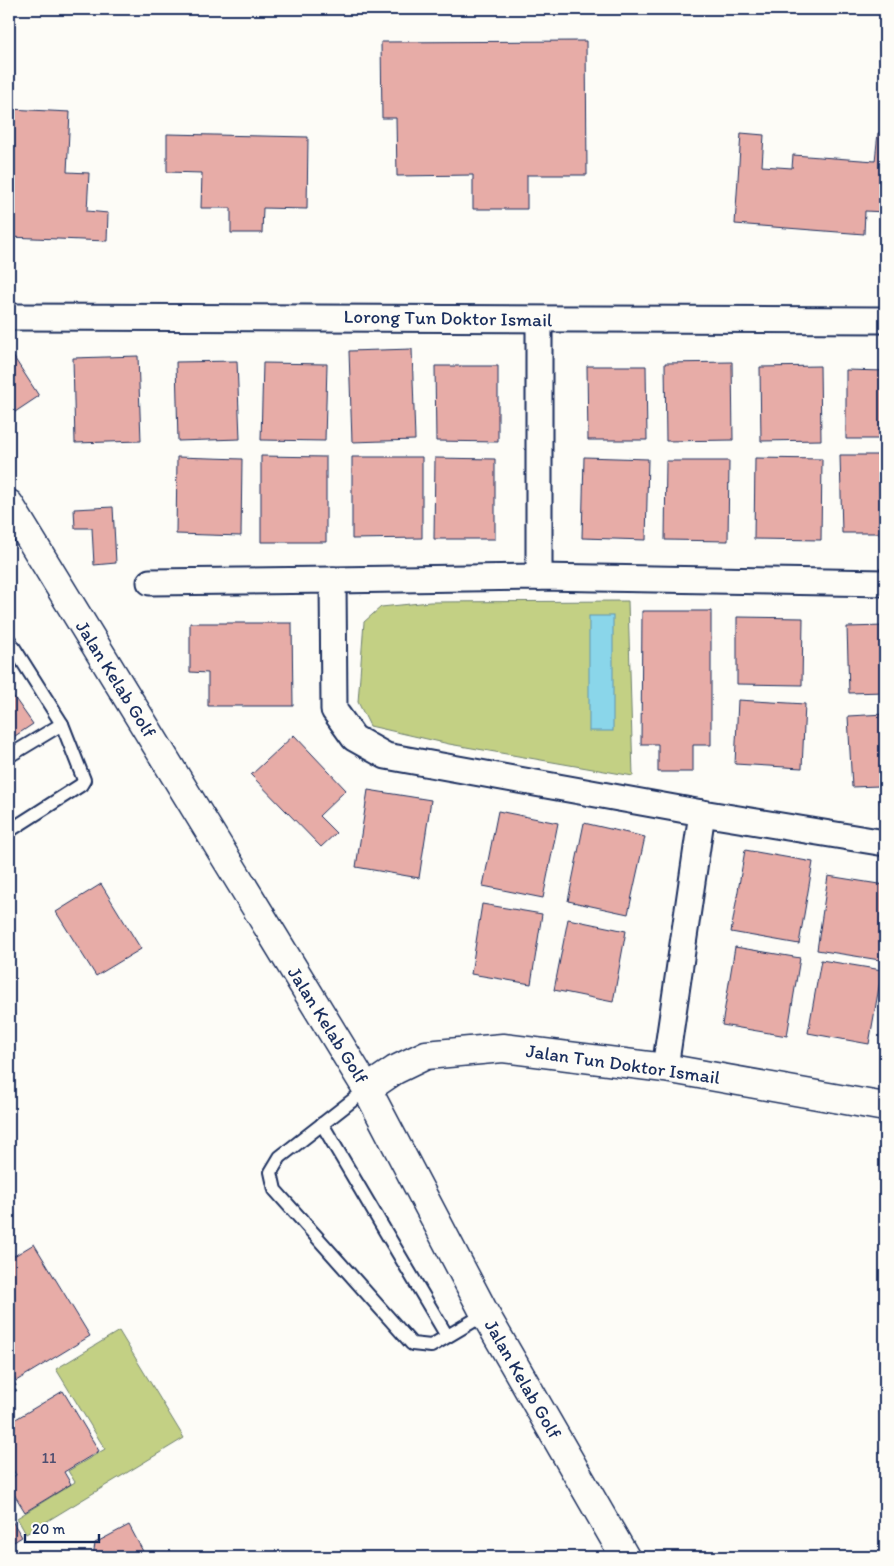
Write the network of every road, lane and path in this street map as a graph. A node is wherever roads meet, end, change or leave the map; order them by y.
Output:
1 (9, 317) edge
2 (539, 320) junction
3 (885, 320) edge
4 (9, 504) edge
5 (539, 577) junction
6 (333, 580) junction
7 (150, 582) dead end
8 (885, 583) edge
9 (9, 640) edge
10 (62, 724) junction
11 (9, 756) edge
12 (702, 813) junction
13 (9, 832) edge
14 (885, 843) edge
15 (665, 1068) junction
16 (367, 1089) junction
17 (885, 1107) edge
18 (322, 1124) junction
19 (485, 1314) junction
20 (447, 1336) junction
21 (9, 1376) edge
22 (9, 1394) edge
23 (625, 1557) edge

1 - 2 street, Lorong Tun Doktor Ismail
2 - 3 street, Lorong Tun Doktor Ismail
2 - 5 street
4 - 16 street, Jalan Kelab Golf
5 - 6 street
5 - 8 street
6 - 7 street
6 - 12 street
9 - 10 lane
10 - 11 lane
10 - 13 lane
12 - 14 street
12 - 15 street
15 - 16 street, Jalan Tun Doktor Ismail
15 - 17 street, Jalan Tun Doktor Ismail
16 - 18 lane
16 - 19 street, Jalan Kelab Golf
18 - 20 lane
18 - 20 lane
19 - 20 lane
19 - 23 street, Jalan Kelab Golf
21 - 22 path

